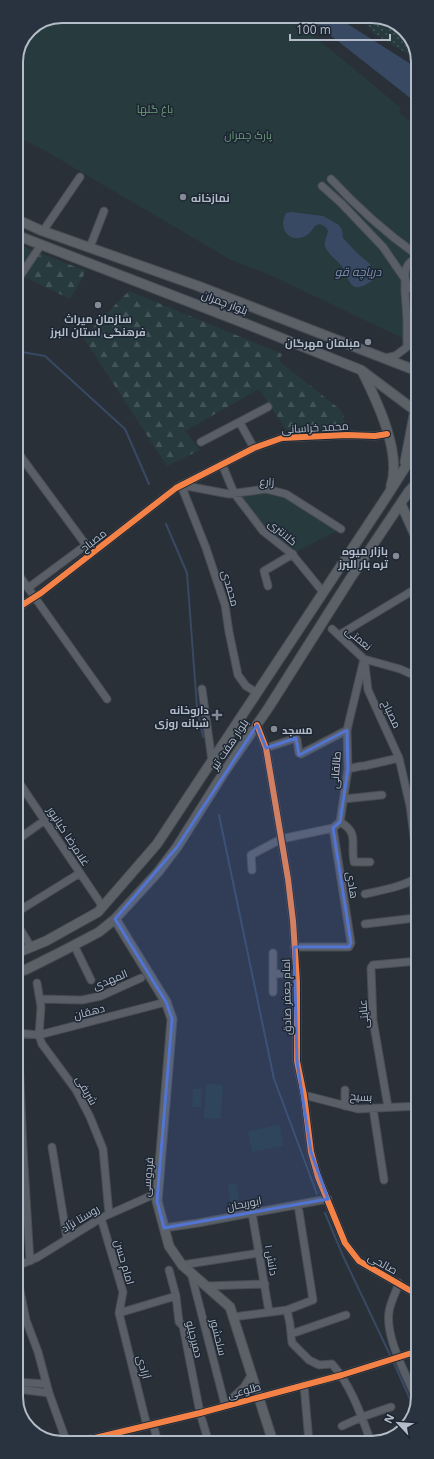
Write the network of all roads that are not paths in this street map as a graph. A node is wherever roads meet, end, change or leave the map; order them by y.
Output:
1 (80, 177) dead end
2 (331, 179) dead end
3 (322, 186) dead end
4 (104, 211) dead end
5 (23, 222) edge
6 (43, 231) junction
7 (23, 238) edge
8 (41, 245) junction
9 (90, 247) junction
10 (411, 252) edge
11 (411, 262) edge
12 (23, 272) edge
13 (405, 279) junction
14 (411, 290) edge
15 (411, 341) edge
16 (411, 348) edge
17 (382, 358) junction
18 (411, 369) edge
19 (361, 370) junction
20 (268, 407) dead end
21 (411, 407) edge
22 (240, 423) junction
23 (387, 434) junction
24 (411, 435) edge
25 (201, 442) dead end
26 (254, 448) junction
27 (411, 458) edge
28 (23, 460) edge
29 (222, 464) junction
30 (404, 469) junction
31 (181, 485) junction
32 (411, 489) edge
33 (234, 493) junction
34 (387, 496) junction
35 (401, 504) junction
36 (411, 526) edge
37 (341, 529) dead end
38 (293, 554) junction
39 (23, 581) edge
40 (268, 586) dead end
41 (28, 588) junction
42 (323, 592) junction
43 (411, 592) edge
44 (35, 597) junction
45 (23, 605) edge
46 (332, 629) dead end
47 (339, 636) junction
48 (364, 659) junction
49 (411, 674) edge
50 (202, 689) dead end
51 (257, 692) junction
52 (107, 699) dead end
53 (257, 725) junction
54 (347, 730) junction
55 (221, 748) junction
56 (266, 748) junction
57 (234, 757) junction
58 (399, 758) junction
59 (211, 762) junction
60 (348, 769) junction
61 (223, 774) junction
62 (23, 788) edge
63 (382, 795) dead end
64 (344, 799) junction
65 (411, 814) edge
66 (45, 820) junction
67 (340, 822) junction
68 (333, 828) junction
69 (23, 835) edge
70 (281, 839) junction
71 (370, 862) dead end
72 (252, 870) dead end
73 (80, 873) junction
74 (411, 880) edge
75 (365, 894) dead end
76 (103, 907) junction
77 (23, 908) edge
78 (115, 919) junction
79 (411, 919) edge
80 (365, 924) dead end
81 (23, 934) edge
82 (74, 945) junction
83 (31, 947) junction
84 (294, 947) junction
85 (23, 950) edge
86 (273, 953) dead end
87 (411, 962) edge
88 (23, 970) edge
89 (296, 973) junction
90 (274, 974) junction
91 (141, 978) dead end
92 (91, 980) dead end
93 (37, 983) dead end
94 (273, 992) dead end
95 (40, 999) junction
96 (166, 1002) junction
97 (23, 1033) edge
98 (39, 1035) junction
99 (345, 1090) dead end
100 (304, 1095) junction
101 (346, 1106) junction
102 (411, 1106) edge
103 (388, 1107) junction
104 (373, 1108) junction
105 (52, 1147) dead end
106 (23, 1149) edge
107 (384, 1180) dead end
108 (157, 1193) junction
109 (328, 1199) junction
110 (298, 1205) junction
111 (252, 1213) junction
112 (109, 1214) junction
113 (101, 1218) junction
114 (164, 1228) junction
115 (67, 1240) junction
116 (259, 1253) junction
117 (30, 1260) junction
118 (358, 1261) joint
119 (23, 1263) edge
120 (182, 1265) junction
121 (169, 1270) dead end
122 (191, 1273) junction
123 (399, 1283) junction
124 (264, 1284) junction
125 (206, 1286) junction
126 (411, 1291) edge
127 (176, 1296) junction
128 (23, 1305) edge
129 (287, 1310) junction
130 (269, 1312) junction
131 (119, 1313) junction
132 (346, 1315) dead end
133 (233, 1317) junction
134 (26, 1320) junction
135 (23, 1321) edge
136 (291, 1334) junction
137 (411, 1353) edge
138 (398, 1357) junction
139 (252, 1374) junction
140 (342, 1375) junction
141 (23, 1382) edge
142 (46, 1384) junction
143 (304, 1385) junction
144 (411, 1386) edge
145 (23, 1390) edge
146 (49, 1393) junction
147 (259, 1396) junction
148 (225, 1405) junction
149 (391, 1407) dead end
150 (200, 1413) junction
151 (362, 1417) junction
152 (150, 1425) junction
153 (342, 1426) dead end
154 (111, 1434) joint
155 (64, 1436) edge
156 (103, 1436) edge
157 (155, 1436) edge
158 (207, 1436) edge
159 (271, 1436) edge
160 (308, 1436) edge
161 (369, 1436) edge

1 - 6 street
2 - 10 street
3 - 13 street
4 - 9 street
5 - 6 main road, بلوار چمران
6 - 9 main road, بلوار چمران
7 - 8 main road, بلوار چمران
8 - 12 street
8 - 19 main road, بلوار چمران
9 - 17 main road, بلوار چمران
11 - 13 street
13 - 14 street
13 - 15 street
16 - 17 street
17 - 18 main road, بلوار چمران
19 - 21 main road, بلوار چمران
19 - 23 main road, بلوار هفت تیر
20 - 22 street
22 - 25 street
22 - 26 street
23 - 26 street, محمد خراسانی
23 - 34 main road, بلوار هفت تیر
24 - 30 main road
26 - 29 street, محمد خراسانی
27 - 30 main road, بلوار هفت تیر
28 - 41 street
29 - 31 street, محمد خراسانی
29 - 33 street, کلانتری
30 - 34 main road, بلوار هفت تیر
31 - 33 street, زارع
31 - 44 street, مصباح
31 - 51 street, محمدی
32 - 35 main road, بلوار هفت تیر
33 - 37 street, زارع
33 - 38 street, کلانتری
34 - 42 main road, بلوار هفت تیر
35 - 36 main road
35 - 53 main road, بلوار هفت تیر
38 - 40 street
38 - 42 street, کلانتری
39 - 41 street
41 - 44 street
42 - 51 main road, بلوار هفت تیر
43 - 47 street
44 - 45 street, مصباح
44 - 52 street
46 - 47 street, نعمتی
47 - 48 street, نعمتی
48 - 49 street, نعمتی
48 - 54 street, طالقانی
48 - 58 street, مصباح
50 - 59 street
51 - 55 main road, بلوار هفت تیر
53 - 56 street, امام جعفر صادق
53 - 57 main road, بلوار هفت تیر
54 - 56 street
54 - 60 street, طالقانی
55 - 57 main road
55 - 59 main road, بلوار هفت تیر
56 - 70 street, امام جعفر صادق
57 - 61 main road, بلوار هفت تیر
58 - 60 street
58 - 65 street, مصباح
59 - 61 main road
59 - 76 main road, بلوار هفت تیر
60 - 64 street, طالقانی
61 - 78 main road, بلوار هفت تیر
62 - 66 street, غلامرضا کیانپور
63 - 64 street
64 - 67 street, طالقانی
66 - 69 street
66 - 73 street, غلامرضا کیانپور
67 - 68 street
67 - 71 street
68 - 70 street
68 - 84 street, هادی
70 - 72 street
70 - 84 street, امام جعفر صادق
73 - 76 street, غلامرضا کیانپور
73 - 77 street
74 - 75 street
76 - 83 main road, بلوار هفت تیر
78 - 82 main road, بلوار هفت تیر
78 - 96 main road, فردوسی
79 - 80 street
81 - 83 street
82 - 88 main road, بلوار هفت تیر
82 - 92 street
83 - 85 main road, بلوار هفت تیر
84 - 89 street, امام جعفر صادق
86 - 90 street
87 - 103 street, عنایتی
89 - 90 street
89 - 100 street, امام جعفر صادق
90 - 94 street
91 - 95 street, المهدی
93 - 95 street
95 - 98 street
96 - 98 street, دهقان
96 - 108 main road, فردوسی
97 - 98 street, دهقان
98 - 112 street, شریفی
99 - 101 street
100 - 101 street, بسیح
100 - 109 street, امام جعفر صادق
101 - 104 street, بسیح
102 - 103 street, بسیح
103 - 104 street, بسیح
104 - 107 street
105 - 115 street
106 - 117 street
108 - 112 street, روستا نژاد
108 - 114 main road, فردوسی
109 - 110 street, ابوریحان
109 - 118 street, امام جعفر صادق
110 - 111 street, ابوریحان
110 - 129 street
111 - 114 street, ابوریحان
111 - 116 street, دانش ۱
112 - 113 street, روستا نژاد
113 - 115 street, روستا نژاد
113 - 131 street, امام حسن
114 - 120 main road, فردوسی
115 - 117 street, روستا نژاد
116 - 120 street
116 - 124 street, دانش ۱
117 - 119 street, روستا نژاد
118 - 123 street, صالحی
120 - 122 main road, فردوسی
121 - 127 street, دمیرچیلو
122 - 125 main road, فردوسی
122 - 148 street, سلحشور
123 - 126 street, صالحی
123 - 138 street
124 - 125 street
124 - 130 street, دانش ۱
125 - 133 main road, فردوسی
127 - 131 street
127 - 150 street, دمیرچیلو
128 - 134 street
129 - 130 street
129 - 136 street
130 - 133 street
131 - 152 street, آزادی
132 - 136 street
133 - 139 main road, فردوسی
134 - 135 street
134 - 142 street
136 - 140 street
137 - 138 street, طلوعی
138 - 140 street, طلوعی
138 - 144 street
139 - 147 main road, فردوسی
139 - 148 street
140 - 143 street, طلوعی
140 - 151 street
141 - 142 street
142 - 146 street
143 - 147 street, طلوعی
143 - 160 street
145 - 146 street
146 - 155 street
147 - 148 street, طلوعی
147 - 159 main road, فردوسی
148 - 150 street, طلوعی
149 - 151 street
150 - 152 street, طلوعی
150 - 158 street, دمیرچیلو
151 - 153 street
151 - 161 street
152 - 154 street, طلوعی
152 - 157 street, آزادی
154 - 156 street, طلوعی

